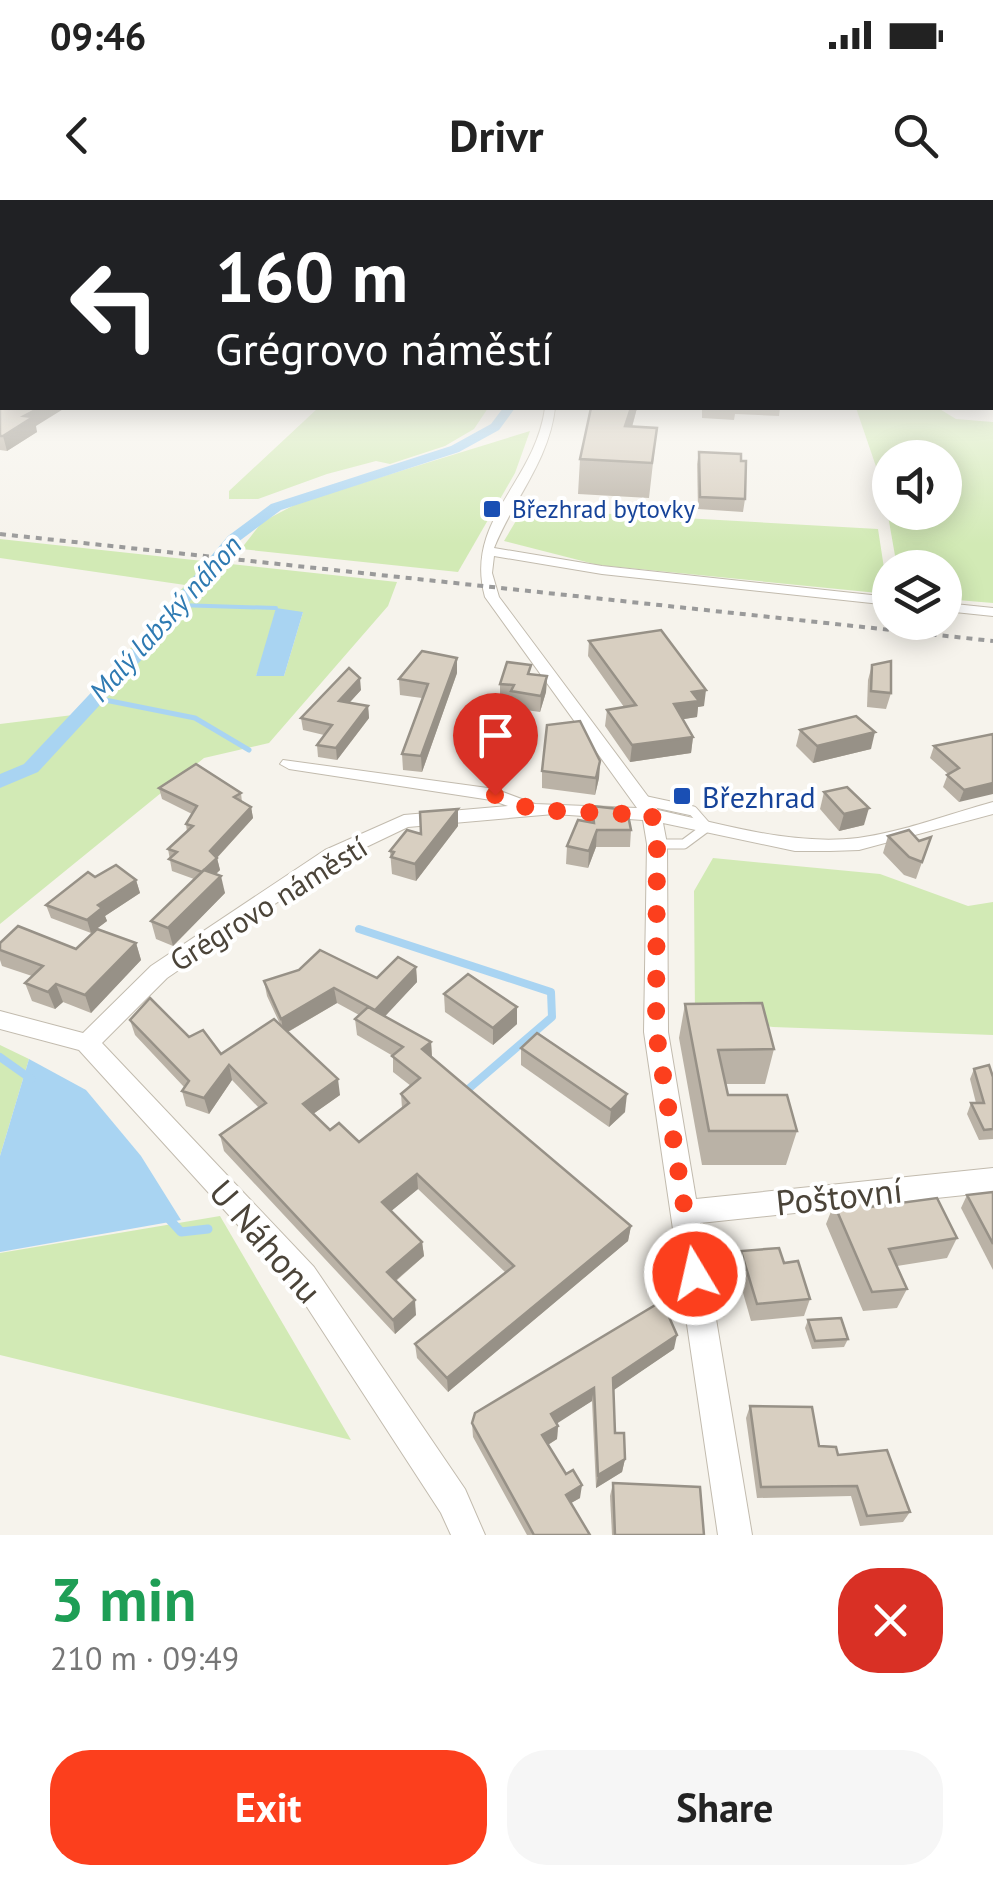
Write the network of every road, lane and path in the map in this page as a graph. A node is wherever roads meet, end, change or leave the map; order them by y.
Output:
1 (549, 420) edge
2 (487, 550) junction
3 (872, 600) edge
4 (962, 609) edge
5 (993, 612) edge
6 (290, 764) dead end
7 (646, 807) junction
8 (993, 808) edge
9 (534, 810) junction
10 (707, 827) junction
11 (657, 844) junction
12 (0, 1020) edge
13 (87, 1043) junction
14 (993, 1180) edge
15 (685, 1212) junction
16 (468, 1535) edge
17 (735, 1535) edge

1 - 2 street
2 - 3 street
2 - 7 street
4 - 5 street
6 - 9 street, Grégrovo náměstí
7 - 9 street, Grégrovo náměstí
7 - 10 street, Grégrovo náměstí
7 - 11 street
8 - 10 street, Grégrovo náměstí
9 - 13 street, Grégrovo náměstí
10 - 11 lane
11 - 15 street
12 - 13 street
13 - 16 street, U Náhonu
14 - 15 street, Poštovní
15 - 17 street

